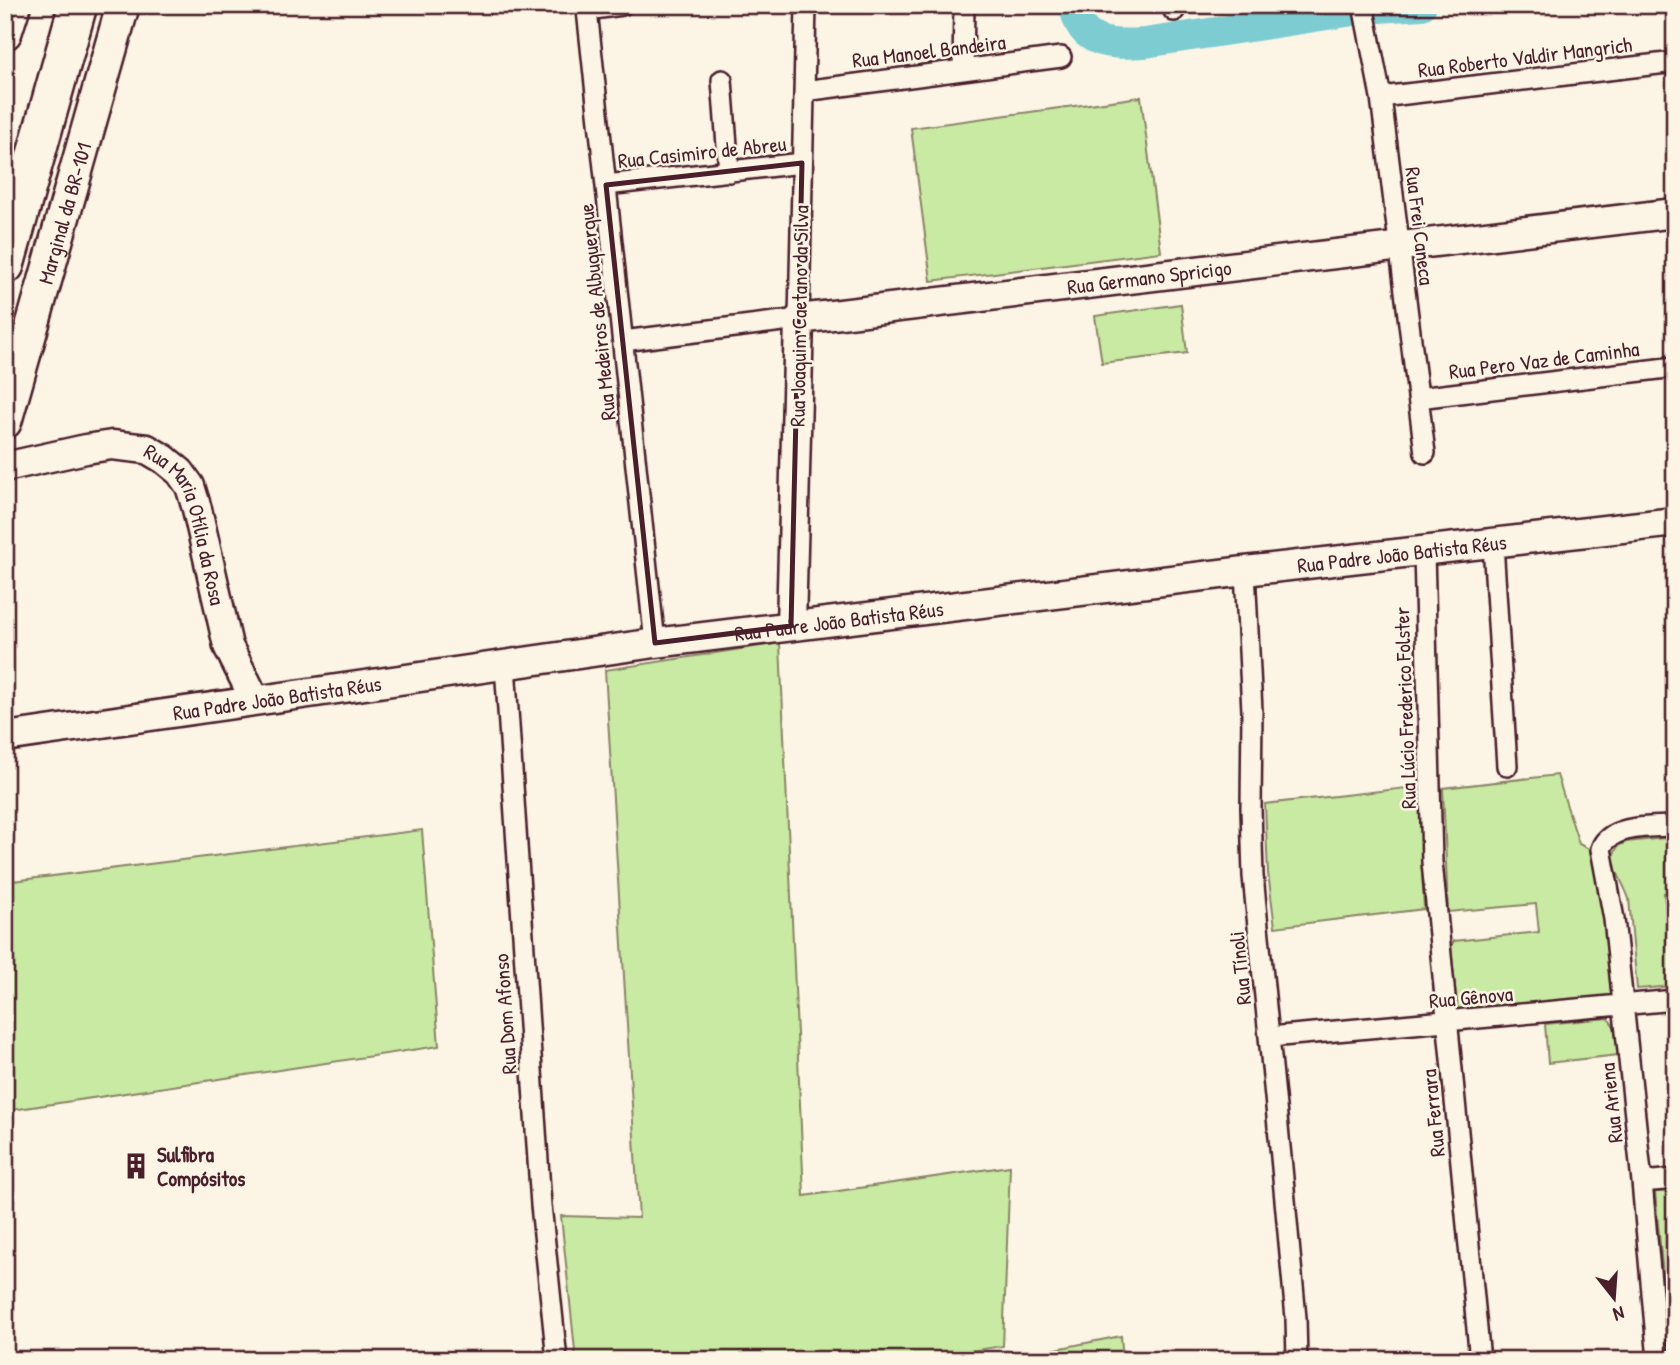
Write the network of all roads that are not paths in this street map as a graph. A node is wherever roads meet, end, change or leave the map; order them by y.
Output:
1 (14, 5) edge
2 (52, 5) edge
3 (78, 5) edge
4 (123, 5) edge
5 (622, 5) edge
6 (806, 5) edge
7 (964, 5) edge
8 (1363, 5) edge
9 (587, 8) edge
10 (5, 33) edge
11 (1061, 57) dead end
12 (1675, 62) edge
13 (962, 70) junction
14 (722, 79) dead end
15 (804, 91) junction
16 (1381, 97) junction
17 (802, 163) junction
18 (5, 170) edge
19 (729, 172) junction
20 (606, 185) junction
21 (1675, 213) edge
22 (1399, 247) junction
23 (5, 265) edge
24 (799, 320) junction
25 (623, 341) junction
26 (1675, 367) edge
27 (1418, 398) junction
28 (5, 422) edge
29 (1425, 453) dead end
30 (5, 467) edge
31 (1675, 522) edge
32 (1493, 544) junction
33 (1424, 552) junction
34 (1245, 571) junction
35 (791, 626) junction
36 (656, 643) junction
37 (505, 665) junction
38 (255, 700) junction
39 (5, 737) edge
40 (1507, 766) dead end
41 (1675, 826) edge
42 (1432, 862) joint
43 (1675, 1000) edge
44 (1624, 1005) junction
45 (1447, 1022) junction
46 (1270, 1037) junction
47 (1675, 1179) edge
48 (1643, 1182) junction
49 (557, 1360) edge
50 (1297, 1360) edge
51 (1480, 1360) edge
52 (1658, 1360) edge

1 - 10 main road
2 - 18 highway
3 - 23 highway
4 - 28 main road, Marginal da BR-101
5 - 9 street, Rua Medeiros de Albuquerque
6 - 15 street, Rua Joaquim Caetano da Silva
7 - 13 street
8 - 16 street, Rua Frei Caneca
9 - 20 street, Rua Medeiros de Albuquerque
11 - 13 street, Rua Manoel Bandeira
12 - 16 street, Rua Roberto Valdir Mangrich
13 - 15 street, Rua Manoel Bandeira
14 - 19 street
15 - 17 street, Rua Joaquim Caetano da Silva
16 - 22 street, Rua Frei Caneca
17 - 19 street, Rua Casimiro de Abreu
17 - 24 street, Rua Joaquim Caetano da Silva
19 - 20 street, Rua Casimiro de Abreu
20 - 25 street, Rua Medeiros de Albuquerque
21 - 22 main road, Rua Germano Spricigo
22 - 24 main road, Rua Germano Spricigo
22 - 27 street, Rua Frei Caneca
24 - 25 street, Rua Germano Spricigo
24 - 35 main road, Rua Joaquim Caetano da Silva
25 - 36 street, Rua Medeiros de Albuquerque
26 - 27 street, Rua Pero Vaz de Caminha
27 - 29 street, Rua Frei Caneca
30 - 38 main road, Rua Maria Otília da Rosa
31 - 32 main road, Rua Padre João Batista Réus
32 - 33 main road, Rua Padre João Batista Réus
32 - 40 street
33 - 34 main road, Rua Padre João Batista Réus
33 - 42 street, Rua Lúcio Frederico Folster
34 - 35 main road, Rua Padre João Batista Réus
34 - 46 street, Rua Tínoli
35 - 36 main road, Rua Padre João Batista Réus
36 - 37 main road, Rua Padre João Batista Réus
37 - 38 main road, Rua Padre João Batista Réus
37 - 49 street, Rua Dom Afonso
38 - 39 main road, Rua Padre João Batista Réus
41 - 44 street, Rua Ariena
42 - 45 street, Rua Ferrara
43 - 44 street, Rua Gênova
44 - 45 street, Rua Gênova
44 - 48 street, Rua Ariena
45 - 46 street, Rua Gênova
45 - 51 street, Rua Ferrara
46 - 50 street, Rua Tínoli
47 - 48 street
48 - 52 street, Rua Ariena

